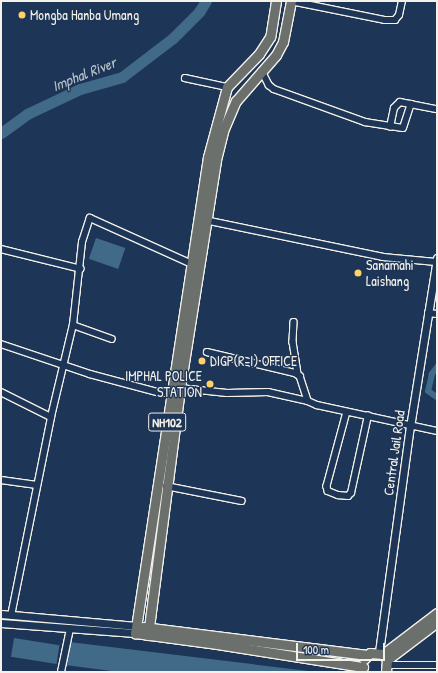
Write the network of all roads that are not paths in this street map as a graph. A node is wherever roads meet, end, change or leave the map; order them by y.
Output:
1 (276, 1) edge
2 (291, 1) edge
3 (402, 1) edge
4 (262, 71) junction
5 (185, 78) dead end
6 (227, 87) junction
7 (411, 104) junction
8 (437, 109) edge
9 (390, 127) junction
10 (201, 219) junction
11 (1, 249) edge
12 (437, 260) edge
13 (190, 263) junction
14 (81, 269) junction
15 (428, 313) junction
16 (437, 314) edge
17 (294, 322) dead end
18 (73, 324) junction
19 (112, 339) dead end
20 (1, 344) edge
21 (208, 352) dead end
22 (63, 364) junction
23 (298, 375) junction
24 (180, 388) junction
25 (1, 392) edge
26 (171, 394) junction
27 (308, 401) junction
28 (347, 412) junction
29 (368, 416) junction
30 (51, 418) junction
31 (410, 427) junction
32 (437, 431) edge
33 (1, 480) edge
34 (157, 484) junction
35 (37, 485) junction
36 (167, 487) junction
37 (242, 501) dead end
38 (148, 544) junction
39 (159, 545) junction
40 (437, 613) edge
41 (1, 614) edge
42 (11, 616) junction
43 (437, 622) edge
44 (1, 623) edge
45 (70, 629) junction
46 (135, 629) junction
47 (148, 631) junction
48 (367, 655) junction
49 (385, 661) edge
50 (335, 663) junction
51 (437, 665) edge
52 (364, 670) edge
53 (61, 672) edge
54 (350, 672) edge

1 - 6 highway, NH102
2 - 3 street
2 - 4 highway, NH102
4 - 9 street
4 - 10 highway, NH102
5 - 6 street
6 - 10 highway, NH102
7 - 8 street
7 - 9 street
7 - 9 street
10 - 12 street
10 - 13 highway, NH102
10 - 24 highway, NH102
11 - 14 street
12 - 15 street, Central Jail Road
13 - 14 street
13 - 26 highway, NH102
14 - 18 street
15 - 16 street
15 - 31 street, Central Jail Road
17 - 23 street
18 - 19 street
18 - 22 street
20 - 22 street
21 - 23 street
22 - 26 street
22 - 30 street
23 - 27 street
24 - 26 street
24 - 27 street
24 - 36 highway, NH102
25 - 30 street
26 - 34 highway, NH102
27 - 28 street
28 - 29 street
28 - 29 street
29 - 31 street
30 - 35 street
31 - 32 street
31 - 49 street, Central Jail Road
33 - 35 street
34 - 36 street
34 - 38 highway, NH102
35 - 42 street
36 - 37 street
36 - 39 highway, NH102
38 - 39 highway
38 - 46 highway, NH102
39 - 47 highway, NH102
40 - 49 highway
41 - 42 street
42 - 46 street
43 - 49 highway
44 - 45 street
45 - 46 street
45 - 53 street
46 - 47 highway
47 - 48 highway
47 - 50 highway
48 - 49 highway
48 - 52 highway
49 - 51 street
50 - 52 highway
50 - 54 highway

